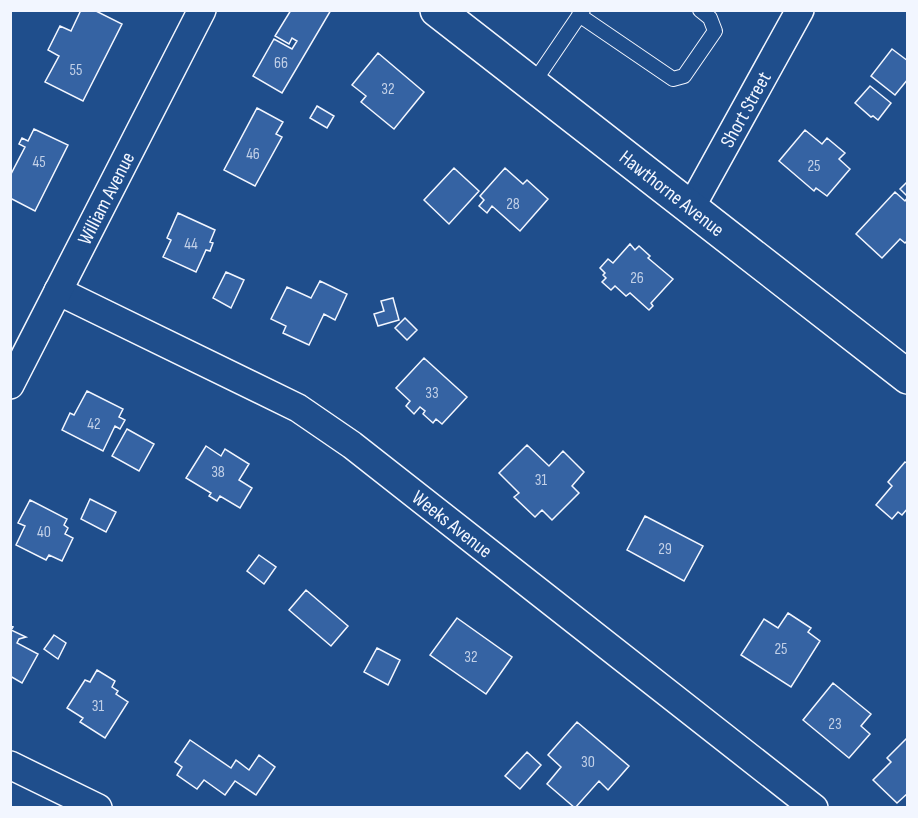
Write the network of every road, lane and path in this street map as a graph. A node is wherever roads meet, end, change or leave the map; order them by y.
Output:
1 (202, 10) edge
2 (700, 10) edge
3 (800, 10) edge
4 (442, 12) edge
5 (581, 13) edge
6 (532, 85) junction
7 (690, 209) junction
8 (58, 291) junction
9 (908, 377) edge
10 (10, 385) edge
11 (10, 765) edge
12 (98, 807) edge
13 (814, 807) edge

1 - 8 street, William Avenue
2 - 5 lane
3 - 7 street, Short Street
4 - 6 street, Hawthorne Avenue
5 - 6 lane
6 - 7 street, Hawthorne Avenue
7 - 9 street, Hawthorne Avenue
8 - 10 street, William Avenue
8 - 13 street, Weeks Avenue
11 - 12 street

